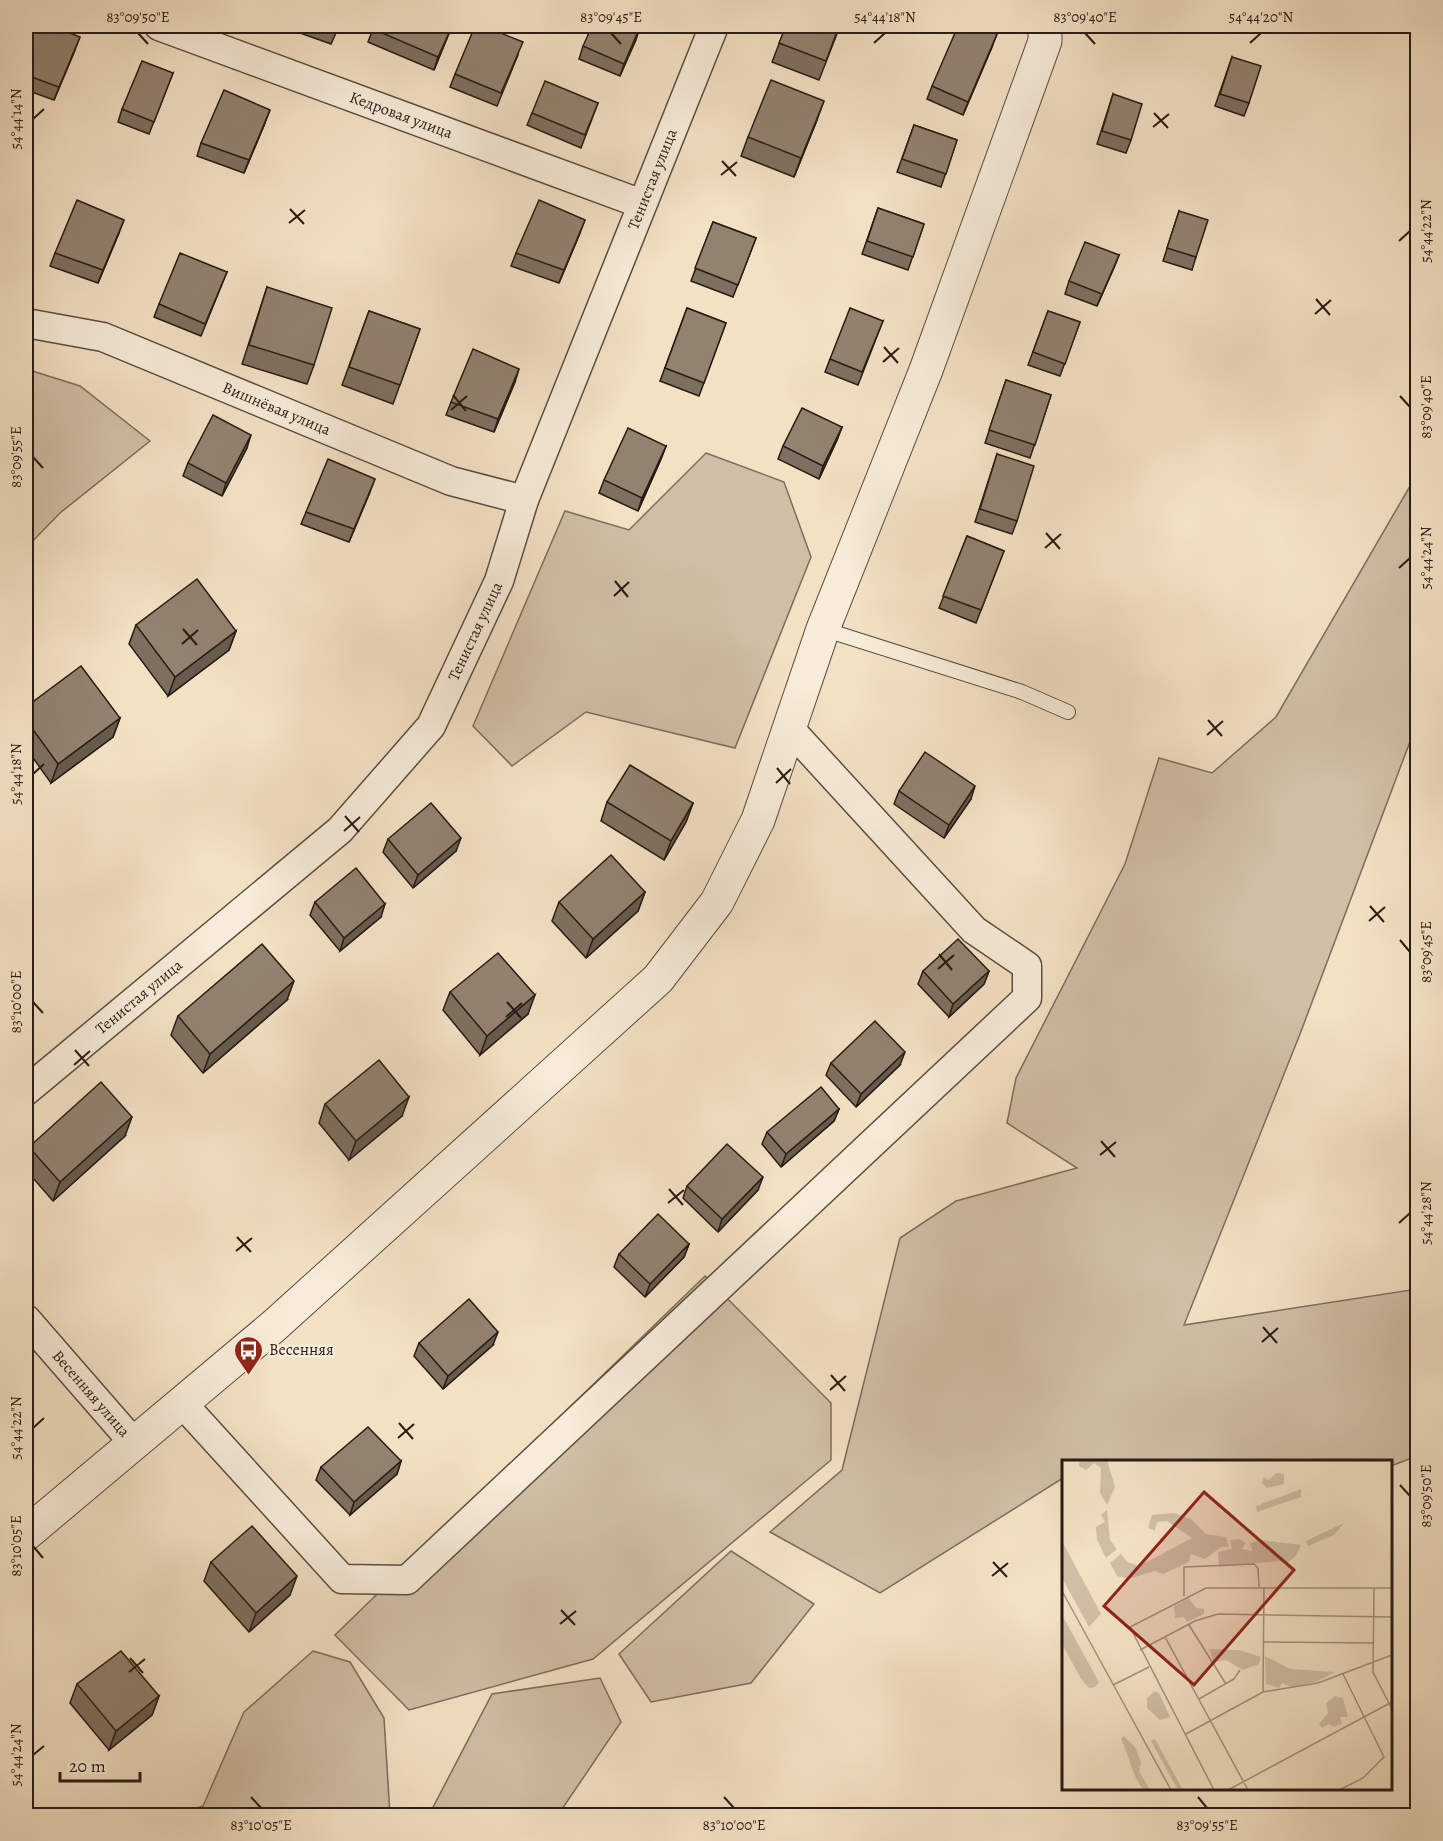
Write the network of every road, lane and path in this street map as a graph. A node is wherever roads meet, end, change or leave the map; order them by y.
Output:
1 (159, 26) edge
2 (714, 26) edge
3 (1045, 26) edge
4 (642, 204) junction
5 (26, 323) edge
6 (524, 500) junction
7 (823, 629) junction
8 (1068, 712) dead end
9 (789, 728) junction
10 (26, 1091) edge
11 (26, 1319) edge
12 (182, 1403) junction
13 (133, 1442) junction
14 (26, 1534) edge

1 - 4 street, Кедровая улица
2 - 4 street, Тенистая улица
3 - 7 street
4 - 6 street, Тенистая улица
5 - 6 street, Вишнёвая улица
6 - 10 street, Тенистая улица
7 - 8 lane
7 - 9 street
9 - 12 street
9 - 12 street
11 - 13 street, Весенняя улица
12 - 13 street
13 - 14 street

